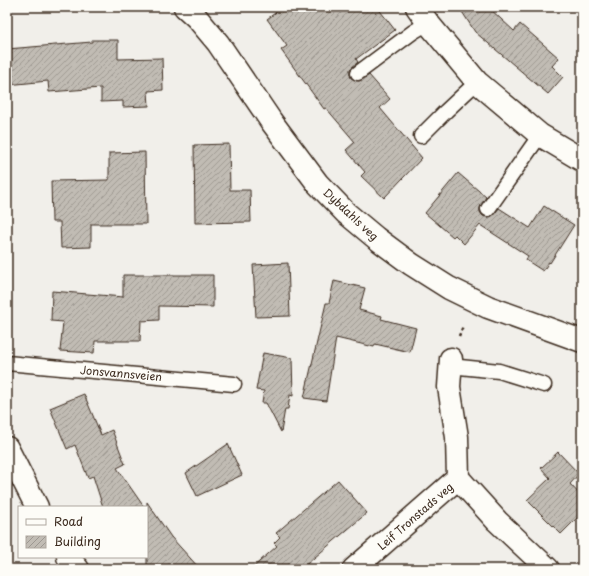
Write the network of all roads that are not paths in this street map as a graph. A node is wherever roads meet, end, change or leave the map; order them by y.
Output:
1 (184, 7) edge
2 (422, 15) edge
3 (358, 73) dead end
4 (477, 82) junction
5 (540, 135) junction
6 (422, 136) dead end
7 (582, 160) edge
8 (488, 209) dead end
9 (582, 341) edge
10 (7, 363) edge
11 (451, 363) joint
12 (234, 384) dead end
13 (544, 385) dead end
14 (7, 448) edge
15 (458, 478) junction
16 (36, 506) edge
17 (69, 558) edge
18 (78, 569) edge
19 (354, 569) edge
20 (548, 569) edge

1 - 9 street, Dybdahls veg
2 - 3 lane
2 - 4 street
4 - 5 street
4 - 6 lane
5 - 7 street
5 - 8 lane
10 - 12 lane, Jonsvannsveien
11 - 13 lane, Leif Tronstads veg
11 - 15 street, Leif Tronstads veg
14 - 16 street
15 - 19 street, Leif Tronstads veg
15 - 20 street, Leif Tronstads veg
17 - 18 street

